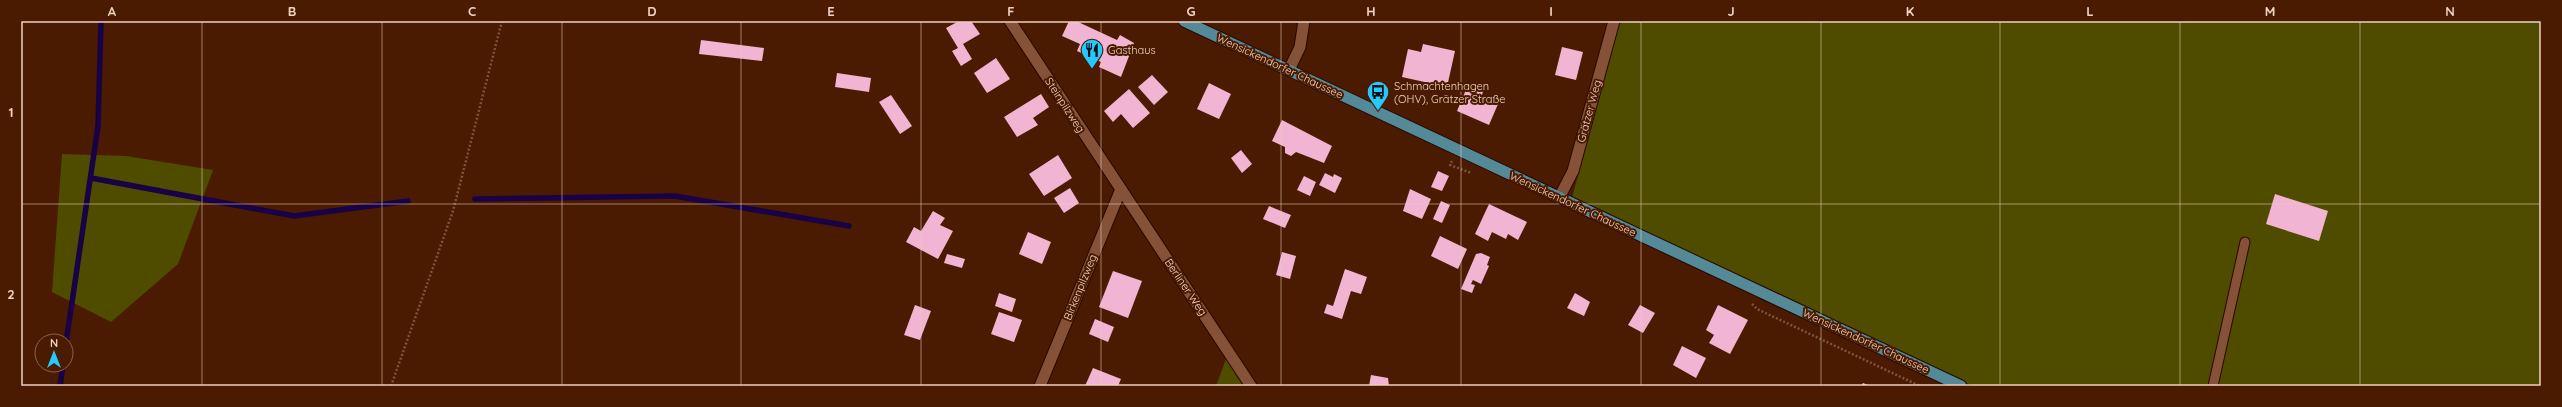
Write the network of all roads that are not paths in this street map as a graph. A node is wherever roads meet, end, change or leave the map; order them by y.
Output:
1 (1010, 21) edge
2 (1184, 21) edge
3 (1304, 21) edge
4 (1614, 21) edge
5 (1289, 70) junction
6 (1120, 189) junction
7 (1559, 198) junction
8 (2245, 242) dead end
9 (1040, 386) edge
10 (1251, 386) edge
11 (1961, 386) edge
12 (2213, 386) edge

1 - 6 street, Steinpilzweg
2 - 5 main road, Wensickendorfer Chaussee
3 - 5 street
4 - 7 street, Grätzer Weg
5 - 7 main road, Wensickendorfer Chaussee
6 - 9 street, Birkenpilzweg
6 - 10 street, Berliner Weg
7 - 11 main road, Wensickendorfer Chaussee
8 - 12 lane

